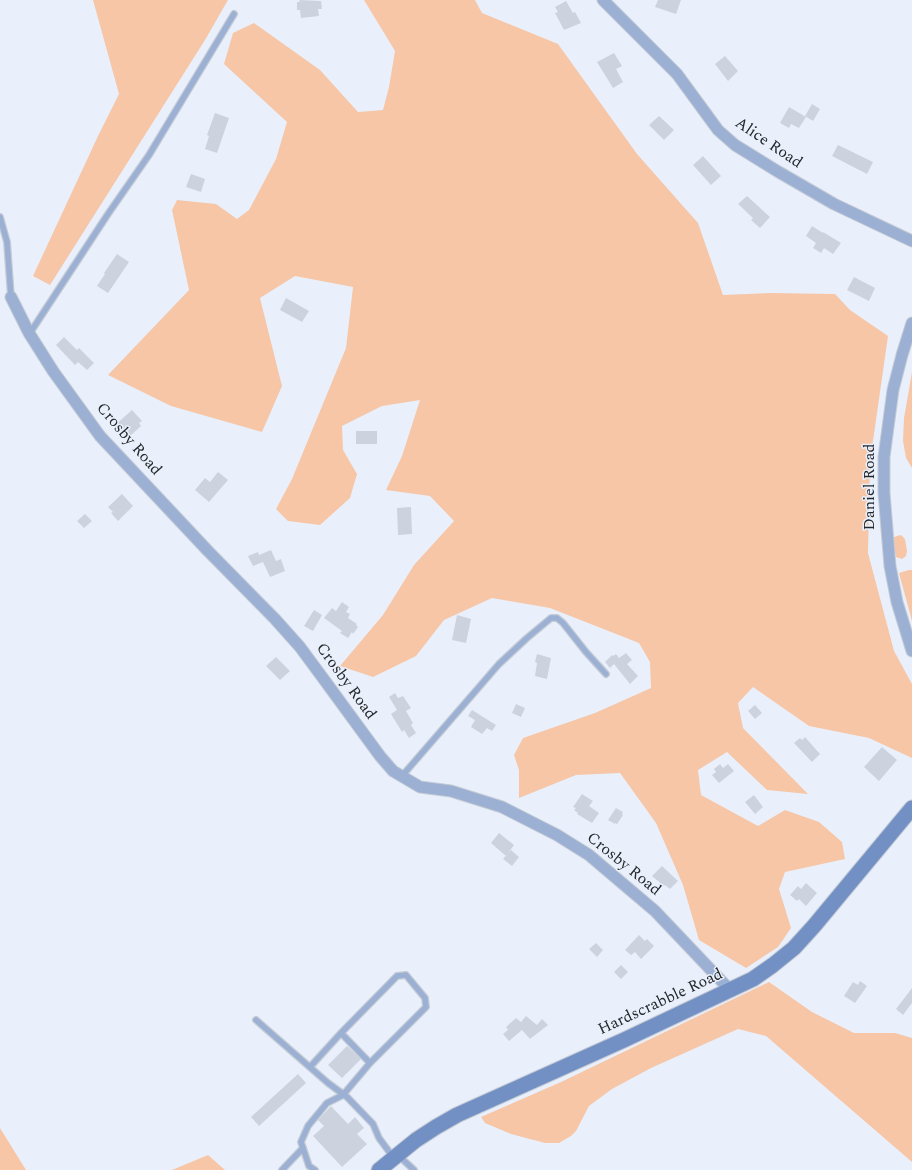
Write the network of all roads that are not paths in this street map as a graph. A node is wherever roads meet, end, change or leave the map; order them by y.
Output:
1 (603, 0) edge
2 (234, 14) dead end
3 (0, 217) edge
4 (912, 241) edge
5 (11, 297) joint
6 (912, 324) edge
7 (29, 333) junction
8 (912, 651) edge
9 (606, 674) dead end
10 (402, 776) junction
11 (912, 808) edge
12 (730, 990) junction
13 (256, 1020) dead end
14 (341, 1033) junction
15 (370, 1063) junction
16 (310, 1067) junction
17 (344, 1095) junction
18 (303, 1148) junction
19 (395, 1156) junction
20 (282, 1170) edge
21 (315, 1170) edge
22 (379, 1170) edge
23 (414, 1170) edge

1 - 4 street, Alice Road
2 - 7 lane
3 - 5 lane
5 - 7 street, Crosby Road
6 - 8 street, Daniel Road
7 - 10 street, Crosby Road
9 - 10 lane
10 - 12 street, Crosby Road
11 - 12 street, Hardscrabble Road
12 - 19 street, Hardscrabble Road
13 - 16 lane
14 - 15 lane
14 - 15 lane
14 - 16 lane
15 - 17 lane
16 - 17 lane
17 - 18 lane
17 - 19 lane
18 - 20 lane
18 - 21 lane
19 - 22 street, Hardscrabble Road
19 - 23 lane

